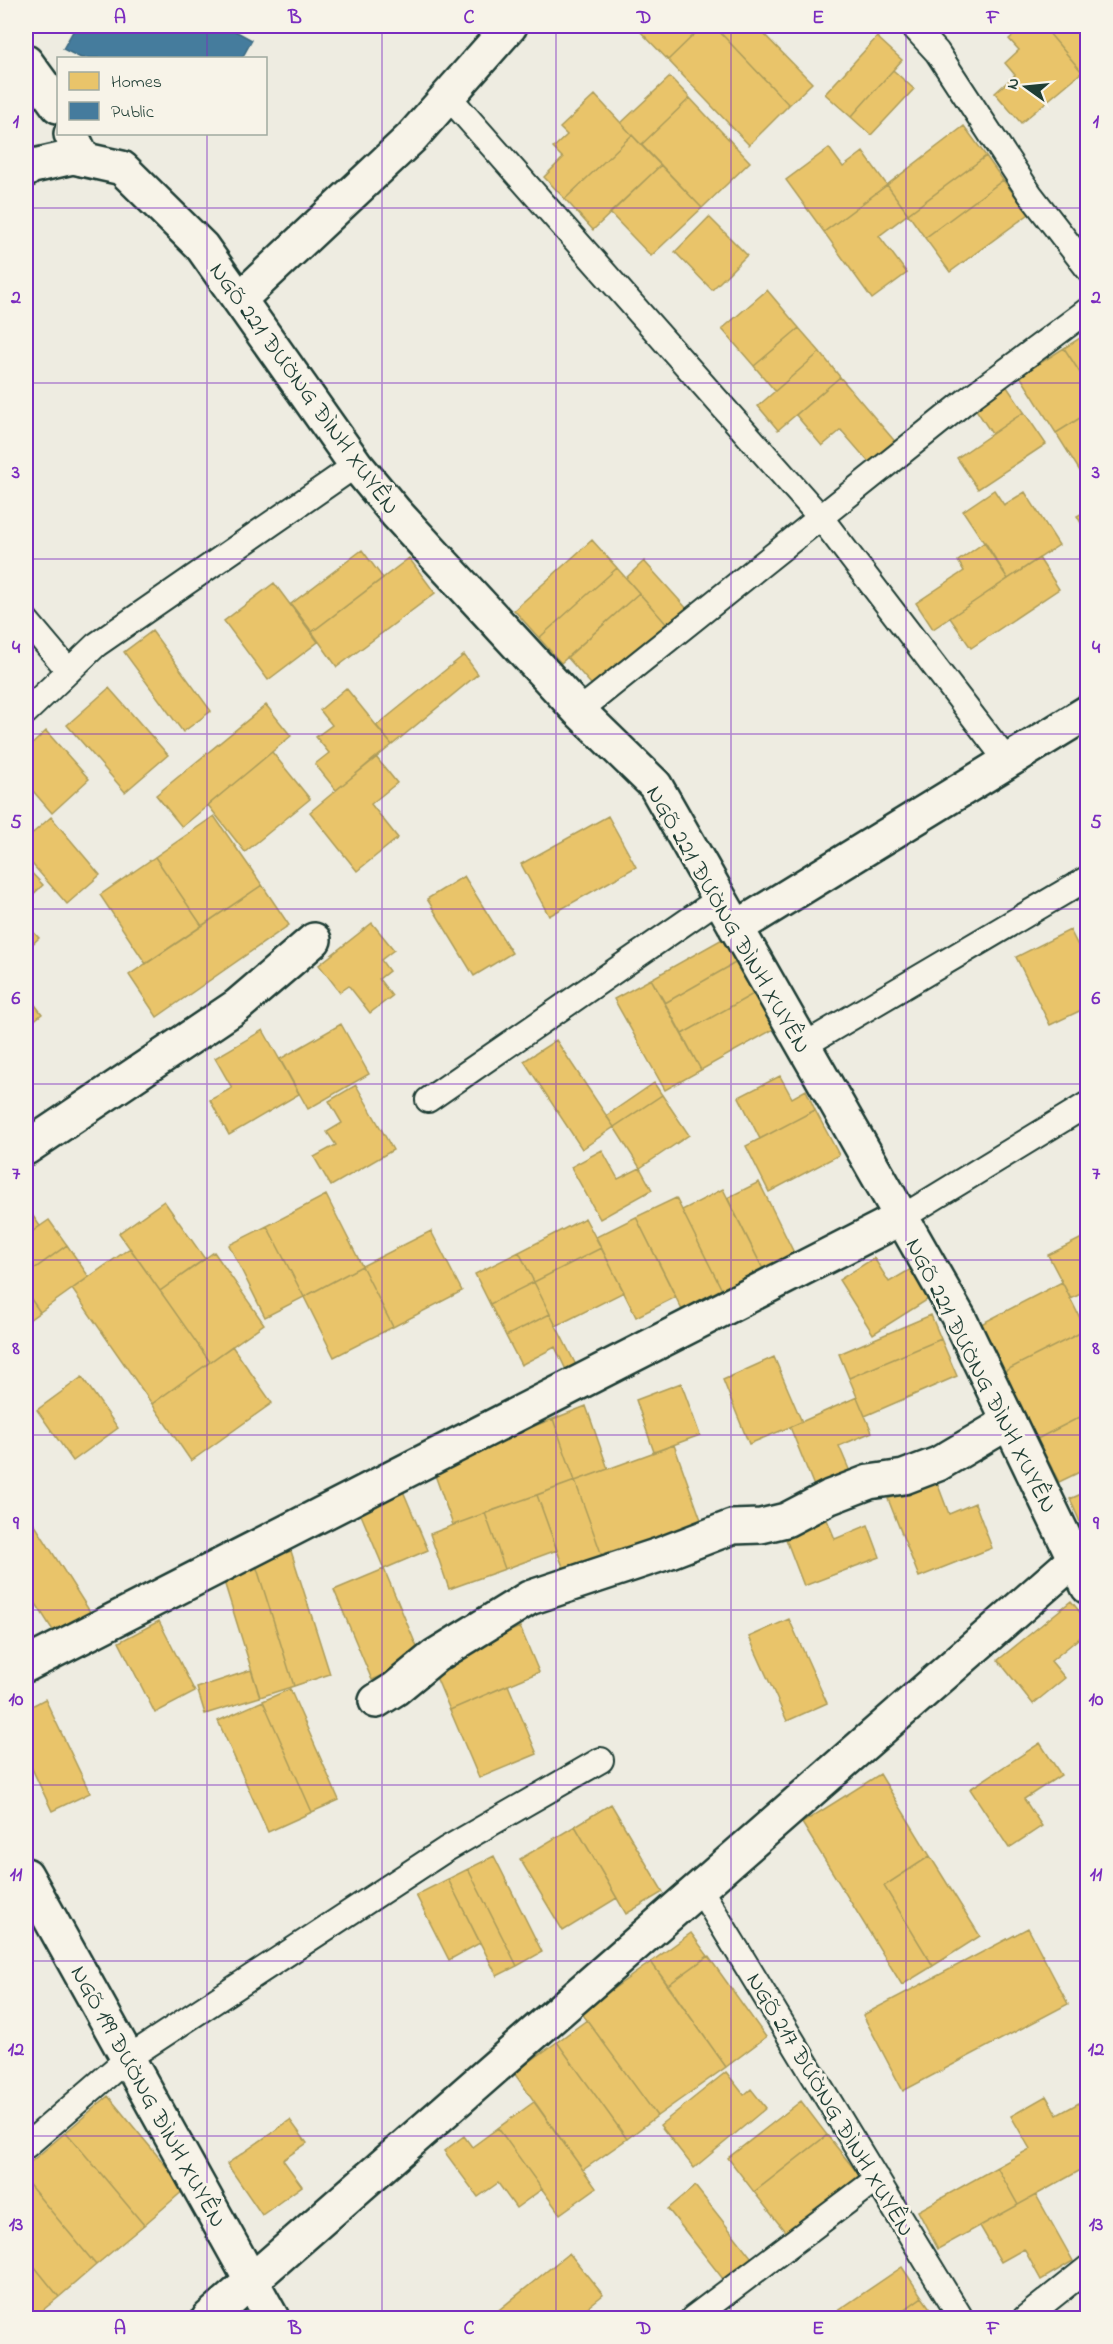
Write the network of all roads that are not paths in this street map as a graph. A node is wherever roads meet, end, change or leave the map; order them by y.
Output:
1 (510, 26) edge
2 (913, 26) edge
3 (26, 62) edge
4 (448, 96) junction
5 (57, 105) edge
6 (77, 146) edge
7 (26, 170) edge
8 (1087, 267) edge
9 (240, 299) junction
10 (1088, 310) edge
11 (356, 465) junction
12 (821, 518) junction
13 (26, 620) edge
14 (69, 671) junction
15 (579, 711) junction
16 (26, 712) edge
17 (1088, 712) edge
18 (1008, 761) junction
19 (1088, 878) edge
20 (719, 899) junction
21 (736, 928) junction
22 (314, 940) dead end
23 (803, 1046) junction
24 (428, 1100) dead end
25 (1088, 1104) edge
26 (26, 1148) edge
27 (901, 1218) junction
28 (1009, 1422) junction
29 (1082, 1571) edge
30 (26, 1665) edge
31 (376, 1701) dead end
32 (601, 1760) dead end
33 (26, 1875) edge
34 (700, 1889) junction
35 (128, 2058) junction
36 (26, 2146) edge
37 (877, 2179) junction
38 (1088, 2268) edge
39 (252, 2282) junction
40 (209, 2319) edge
41 (272, 2319) edge
42 (693, 2319) edge
43 (961, 2319) edge
44 (1025, 2319) edge

1 - 4 street
2 - 8 lane
3 - 5 street
4 - 9 street
4 - 12 lane
6 - 7 street, NGÕ 221 ĐƯỜNG ĐÌNH XUYÊN
6 - 9 street, NGÕ 221 ĐƯỜNG ĐÌNH XUYÊN
9 - 11 street, NGÕ 221 ĐƯỜNG ĐÌNH XUYÊN
10 - 12 lane
11 - 14 lane
11 - 15 street, NGÕ 221 ĐƯỜNG ĐÌNH XUYÊN
12 - 15 lane
12 - 18 lane
13 - 14 lane
14 - 16 lane
15 - 20 street, NGÕ 221 ĐƯỜNG ĐÌNH XUYÊN
17 - 18 street
18 - 21 street
19 - 23 lane
20 - 21 street, NGÕ 221 ĐƯỜNG ĐÌNH XUYÊN
20 - 24 lane
21 - 23 street, NGÕ 221 ĐƯỜNG ĐÌNH XUYÊN
22 - 26 street
23 - 27 street, NGÕ 221 ĐƯỜNG ĐÌNH XUYÊN
25 - 27 lane
27 - 28 street, NGÕ 221 ĐƯỜNG ĐÌNH XUYÊN
27 - 30 street
28 - 29 street, NGÕ 221 ĐƯỜNG ĐÌNH XUYÊN
28 - 31 street
29 - 34 street
32 - 35 lane
33 - 35 street, NGÕ 199 ĐƯỜNG ĐÌNH XUYÊN
34 - 37 lane, NGÕ 217 ĐƯỜNG ĐÌNH XUYÊN
34 - 39 street
35 - 36 lane
35 - 39 street, NGÕ 199 ĐƯỜNG ĐÌNH XUYÊN
37 - 42 lane
37 - 43 lane, NGÕ 217 ĐƯỜNG ĐÌNH XUYÊN
38 - 44 lane
39 - 40 street
39 - 41 street, NGÕ 199 ĐƯỜNG ĐÌNH XUYÊN

